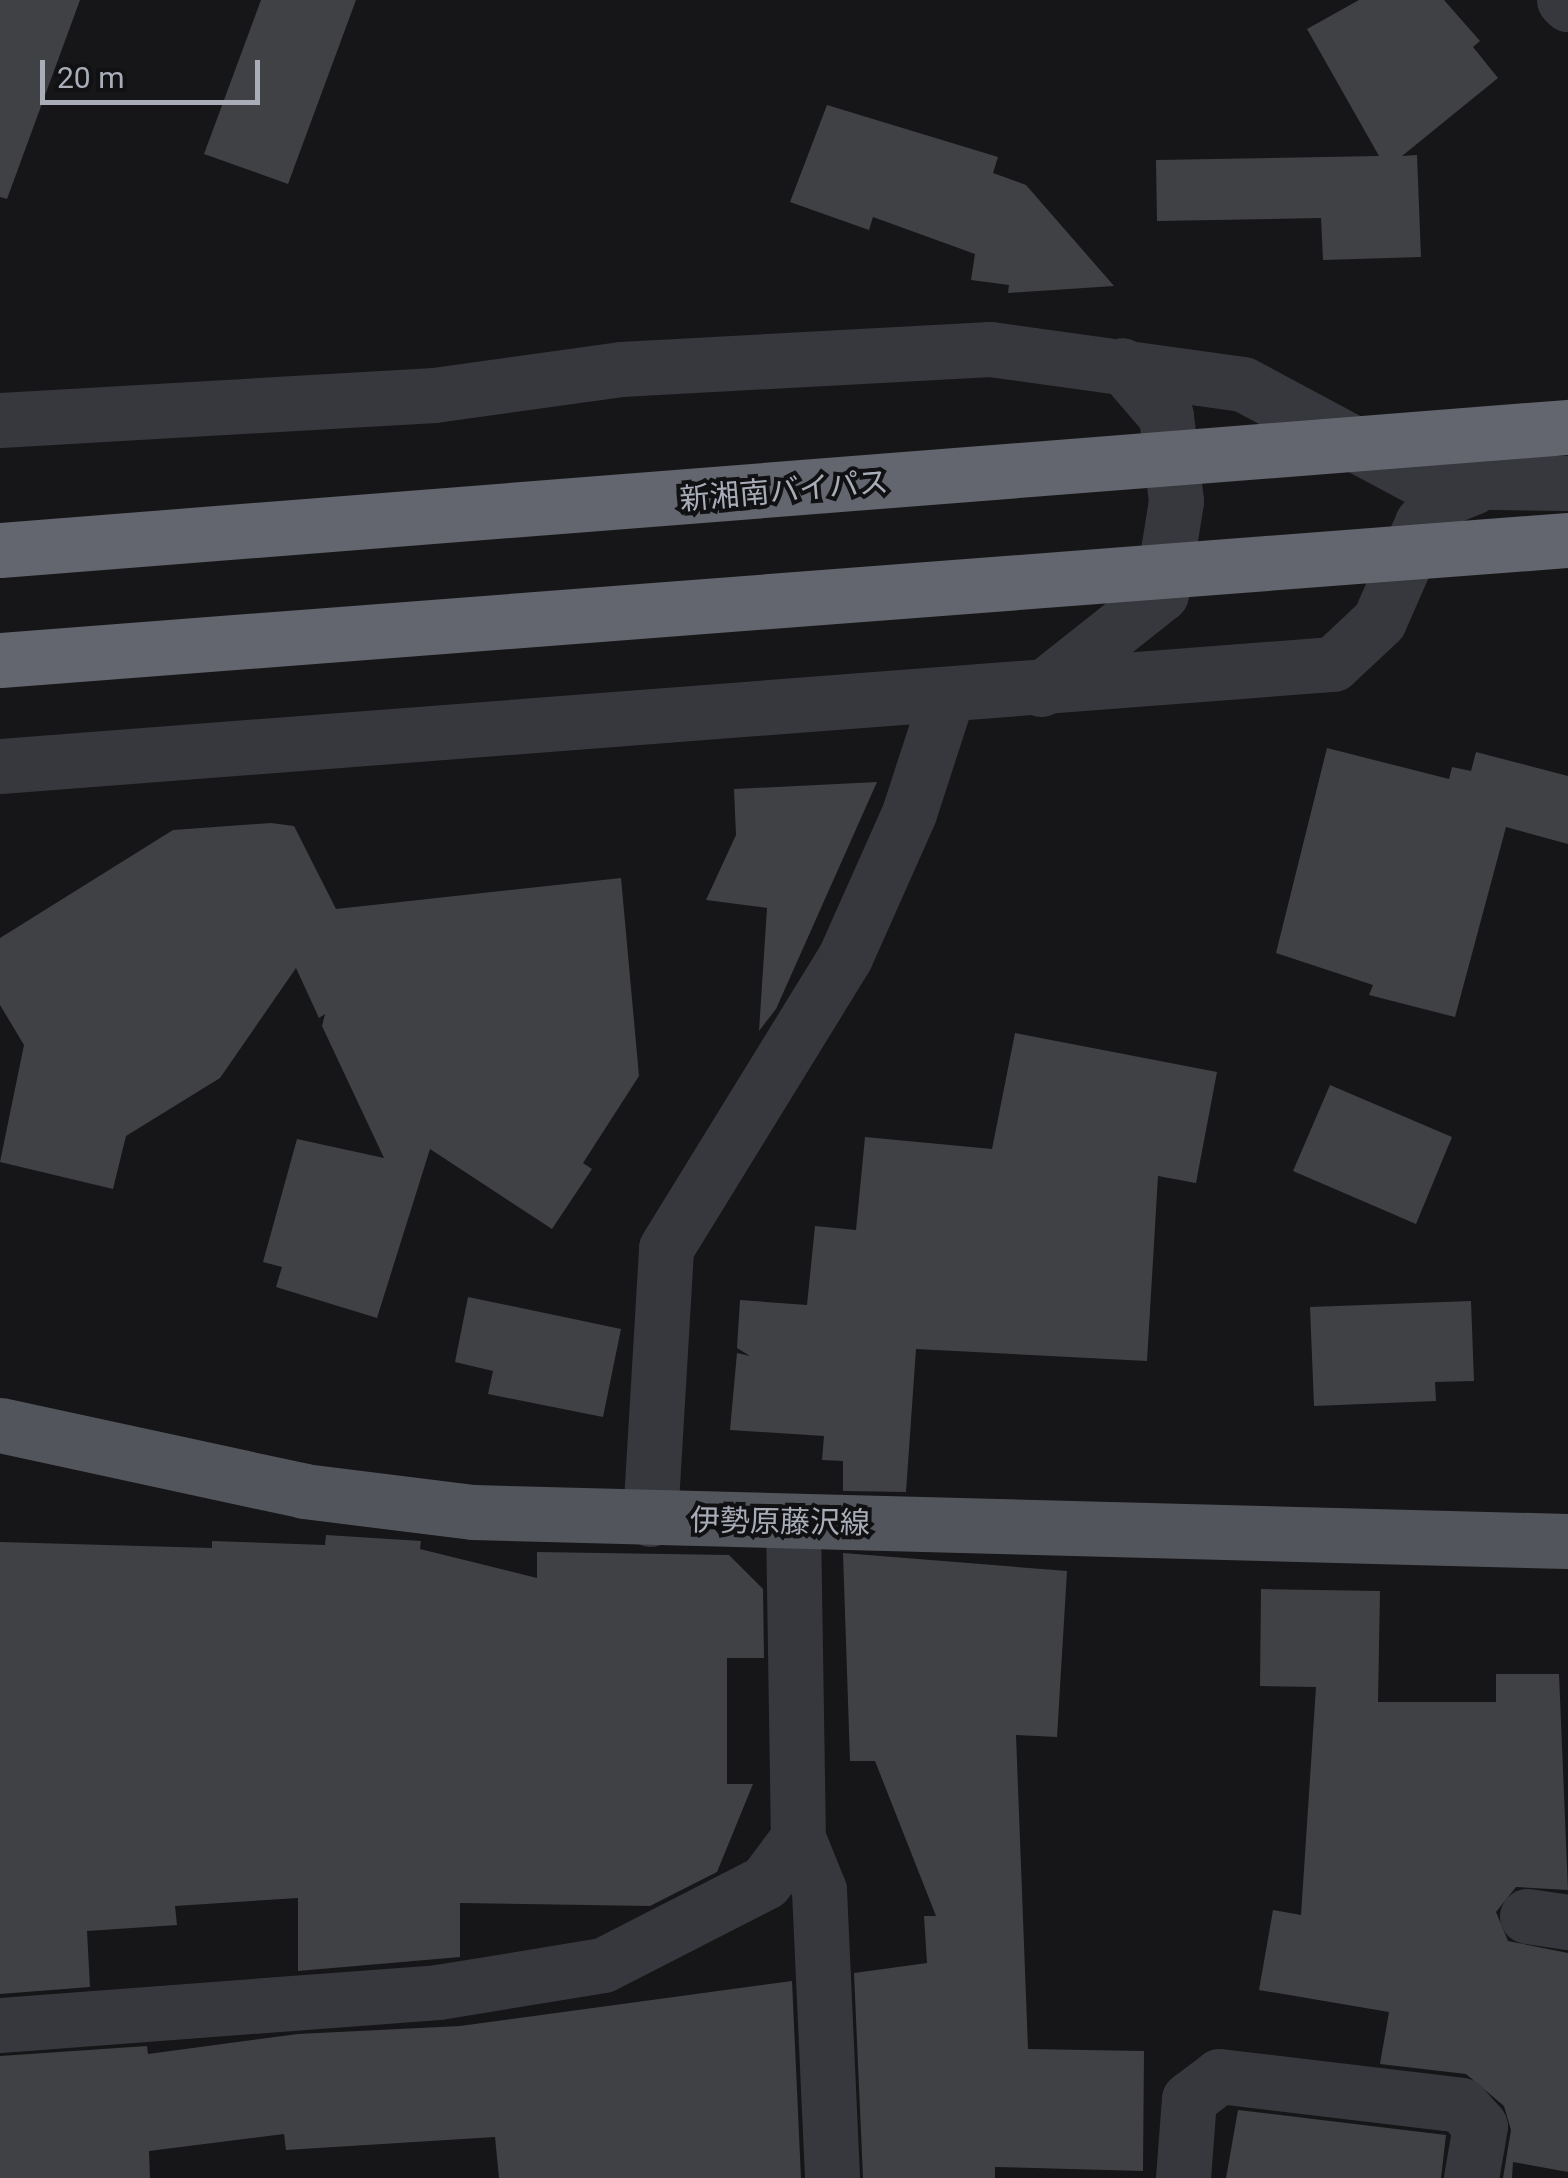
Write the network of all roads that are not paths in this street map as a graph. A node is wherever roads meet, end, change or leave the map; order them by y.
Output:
1 (1122, 364) junction
2 (0, 420) edge
3 (1568, 428) edge
4 (1568, 482) edge
5 (1473, 487) junction
6 (1568, 540) edge
7 (0, 550) edge
8 (0, 660) edge
9 (1042, 689) junction
10 (946, 699) junction
11 (0, 766) edge
12 (0, 1426) edge
13 (650, 1519) junction
14 (794, 1523) junction
15 (1568, 1541) edge
16 (798, 1838) junction
17 (0, 2025) edge
18 (832, 2178) edge
19 (1184, 2178) edge
20 (1471, 2178) edge

1 - 2 street
1 - 5 street
1 - 9 street
3 - 7 highway, 新湘南バイパス, bridge
4 - 5 street
5 - 9 street
6 - 8 highway, bridge
9 - 10 street
10 - 11 street
10 - 13 street
12 - 13 main road, 伊勢原藤沢線
13 - 14 main road, 伊勢原藤沢線
14 - 15 main road, 伊勢原藤沢線
14 - 16 street
16 - 17 street
16 - 18 street
19 - 20 street

